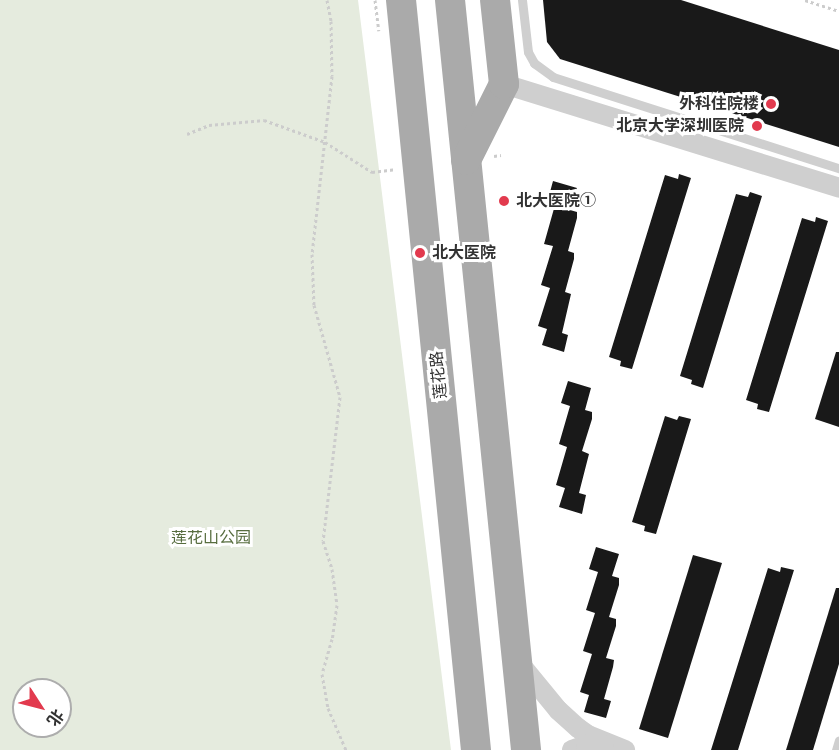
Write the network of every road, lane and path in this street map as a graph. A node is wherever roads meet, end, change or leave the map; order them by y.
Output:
1 (327, 0) edge
2 (401, 0) edge
3 (450, 0) edge
4 (495, 0) edge
5 (522, 0) edge
6 (805, 0) edge
7 (839, 11) edge
8 (504, 84) junction
9 (187, 134) dead end
10 (325, 142) junction
11 (501, 155) dead end
12 (466, 160) junction
13 (418, 166) junction
14 (839, 168) edge
15 (839, 188) edge
16 (516, 659) junction
17 (839, 740) edge
18 (618, 748) edge
19 (346, 750) edge
20 (476, 750) edge
21 (526, 750) edge
22 (572, 750) edge
23 (836, 750) edge

1 - 10 path
2 - 13 main road, 莲花路
3 - 12 main road
4 - 8 main road
5 - 14 lane
6 - 7 path
8 - 12 main road
8 - 15 street
9 - 10 path
10 - 13 path
10 - 19 path
11 - 12 path
12 - 16 main road
13 - 20 main road, 莲花路
16 - 18 street
16 - 21 main road
17 - 23 lane
18 - 22 street

